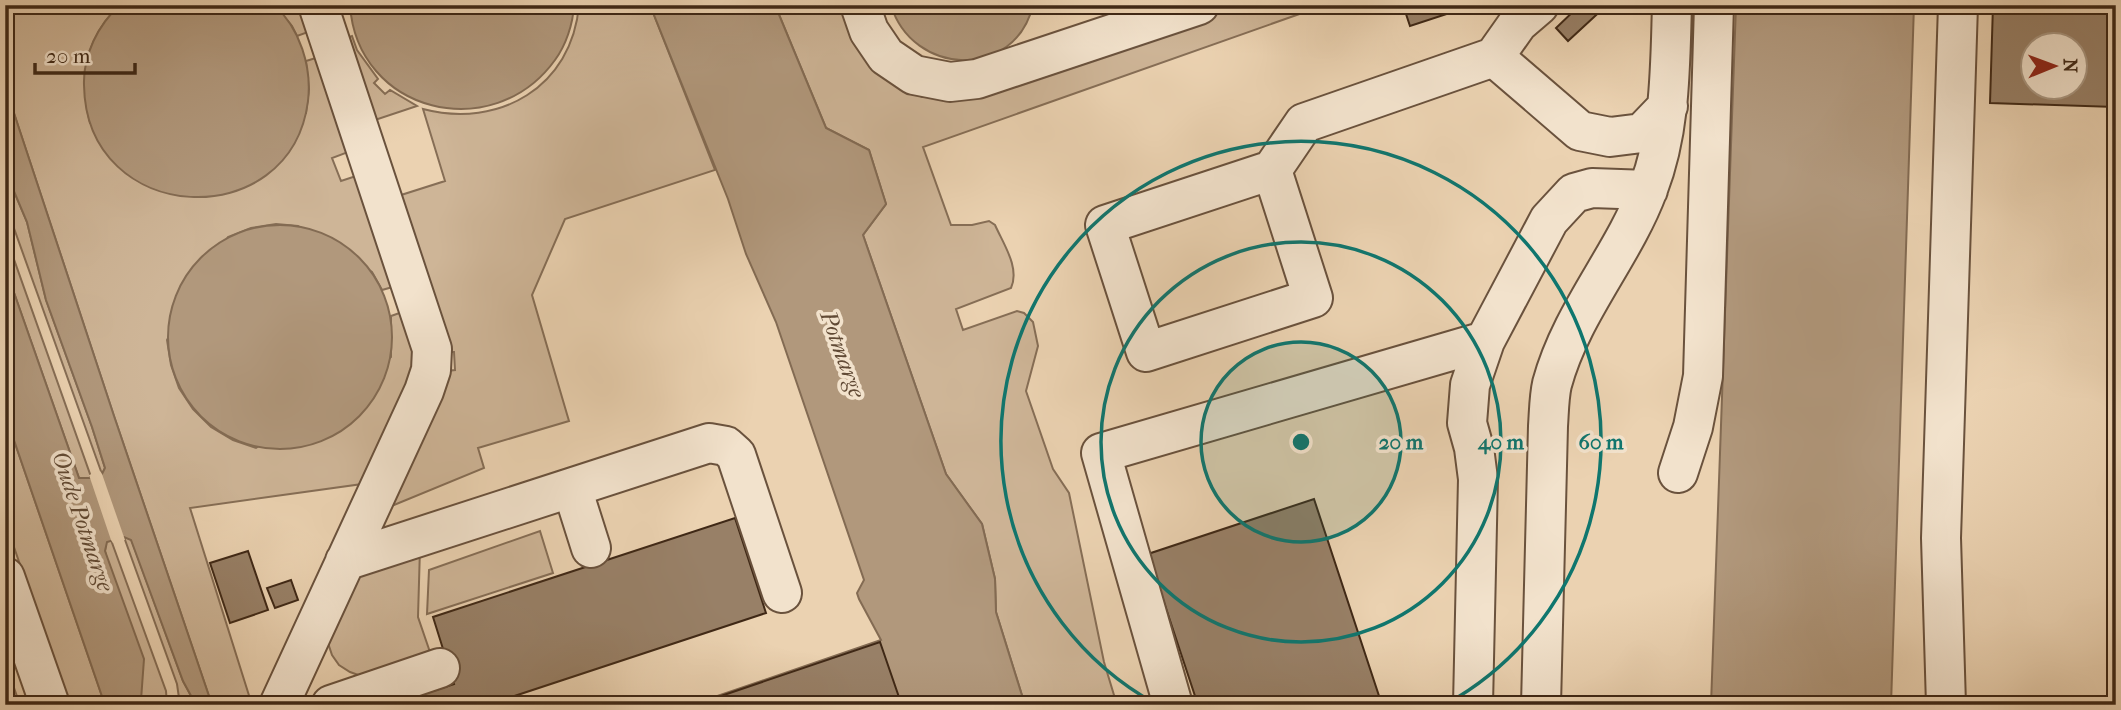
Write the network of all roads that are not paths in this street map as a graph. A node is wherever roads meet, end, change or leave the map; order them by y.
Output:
1 (318, 5) edge
2 (860, 5) edge
3 (1199, 5) edge
4 (1539, 5) edge
5 (1672, 5) edge
6 (1714, 5) edge
7 (1958, 5) edge
8 (1494, 57) junction
9 (1668, 106) junction
10 (1272, 170) junction
11 (1648, 190) junction
12 (1485, 341) junction
13 (1678, 473) dead end
14 (572, 488) junction
15 (591, 548) dead end
16 (345, 561) junction
17 (5, 576) edge
18 (782, 593) dead end
19 (440, 668) dead end
20 (50, 705) edge
21 (279, 705) edge
22 (331, 705) edge
23 (1173, 705) edge
24 (1473, 705) edge
25 (1541, 705) edge
26 (1947, 705) edge

1 - 16 street
2 - 3 street
4 - 8 street
5 - 9 street
6 - 13 street
7 - 26 street
8 - 9 street
8 - 10 street
9 - 11 street
10 - 10 street
11 - 12 street
11 - 25 street
12 - 23 street
12 - 24 street
14 - 15 street
14 - 16 street
14 - 18 street
16 - 21 street
17 - 20 street
19 - 22 street

